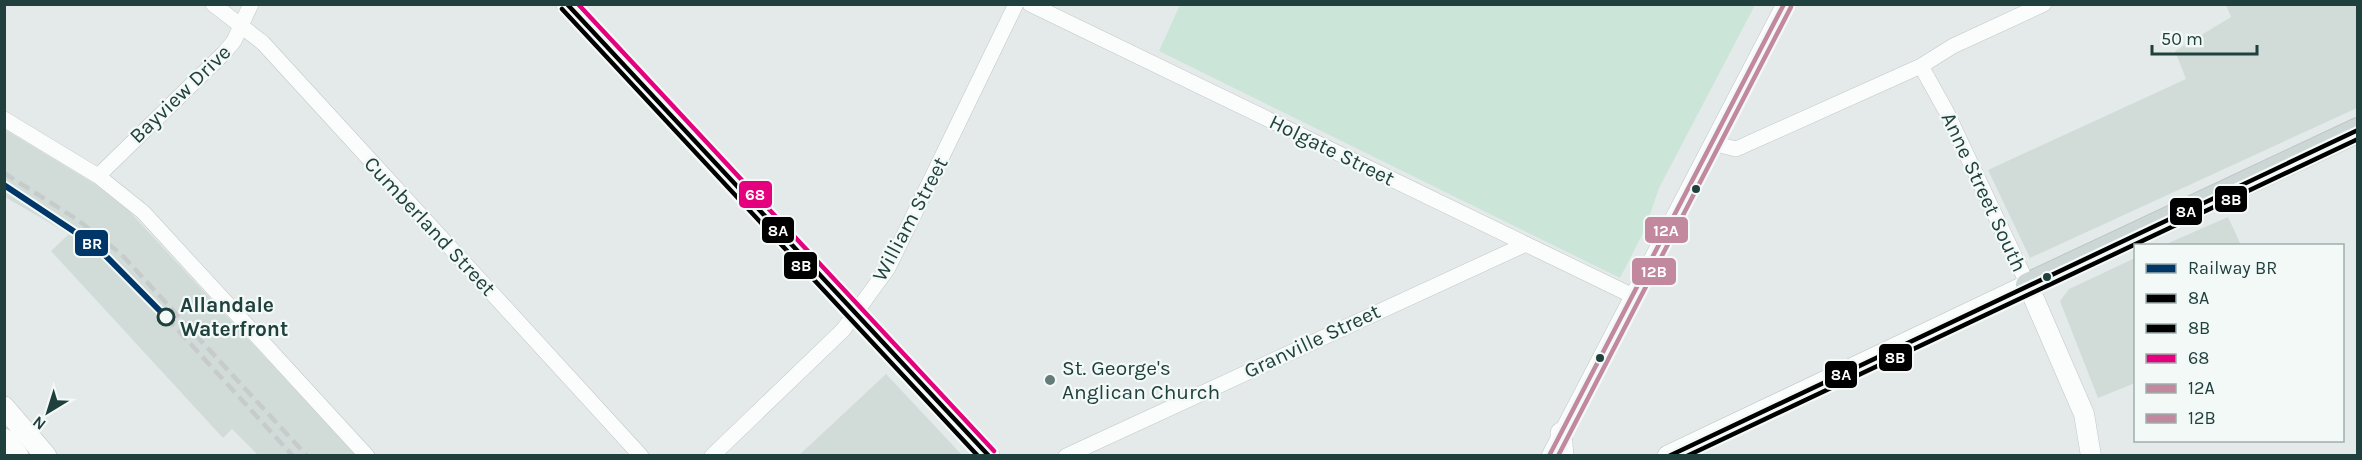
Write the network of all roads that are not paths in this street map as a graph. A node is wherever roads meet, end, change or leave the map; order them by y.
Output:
1 (213, 4) edge
2 (251, 4) edge
3 (567, 4) edge
4 (1016, 4) edge
5 (1030, 4) edge
6 (1784, 4) edge
7 (2044, 4) edge
8 (241, 25) junction
9 (1921, 66) junction
10 (4, 119) edge
11 (2358, 130) edge
12 (1712, 142) junction
13 (98, 176) junction
14 (1526, 244) junction
15 (2028, 285) junction
16 (1633, 296) junction
17 (856, 313) junction
18 (4, 407) edge
19 (1561, 433) junction
20 (4, 439) edge
21 (18, 456) edge
22 (46, 456) edge
23 (367, 456) edge
24 (641, 456) edge
25 (712, 456) edge
26 (988, 456) edge
27 (1066, 456) edge
28 (1549, 456) edge
29 (1563, 456) edge
30 (1668, 456) edge
31 (2091, 456) edge

1 - 8 street, Cumberland Street
2 - 8 street, Bayview Drive
3 - 17 main road
4 - 17 street, William Street
5 - 14 street, Holgate Street
6 - 12 street
7 - 9 street
8 - 13 street, Bayview Drive
8 - 24 street, Cumberland Street
9 - 12 street
9 - 15 street, Anne Street South
10 - 13 street
11 - 15 main road
12 - 16 street
13 - 23 street
14 - 16 street, Holgate Street
14 - 27 street, Granville Street
15 - 30 main road
15 - 31 street, Anne Street South
16 - 19 street
17 - 25 street, William Street
17 - 26 main road
18 - 22 main road
19 - 28 street
19 - 29 main road
20 - 21 main road

